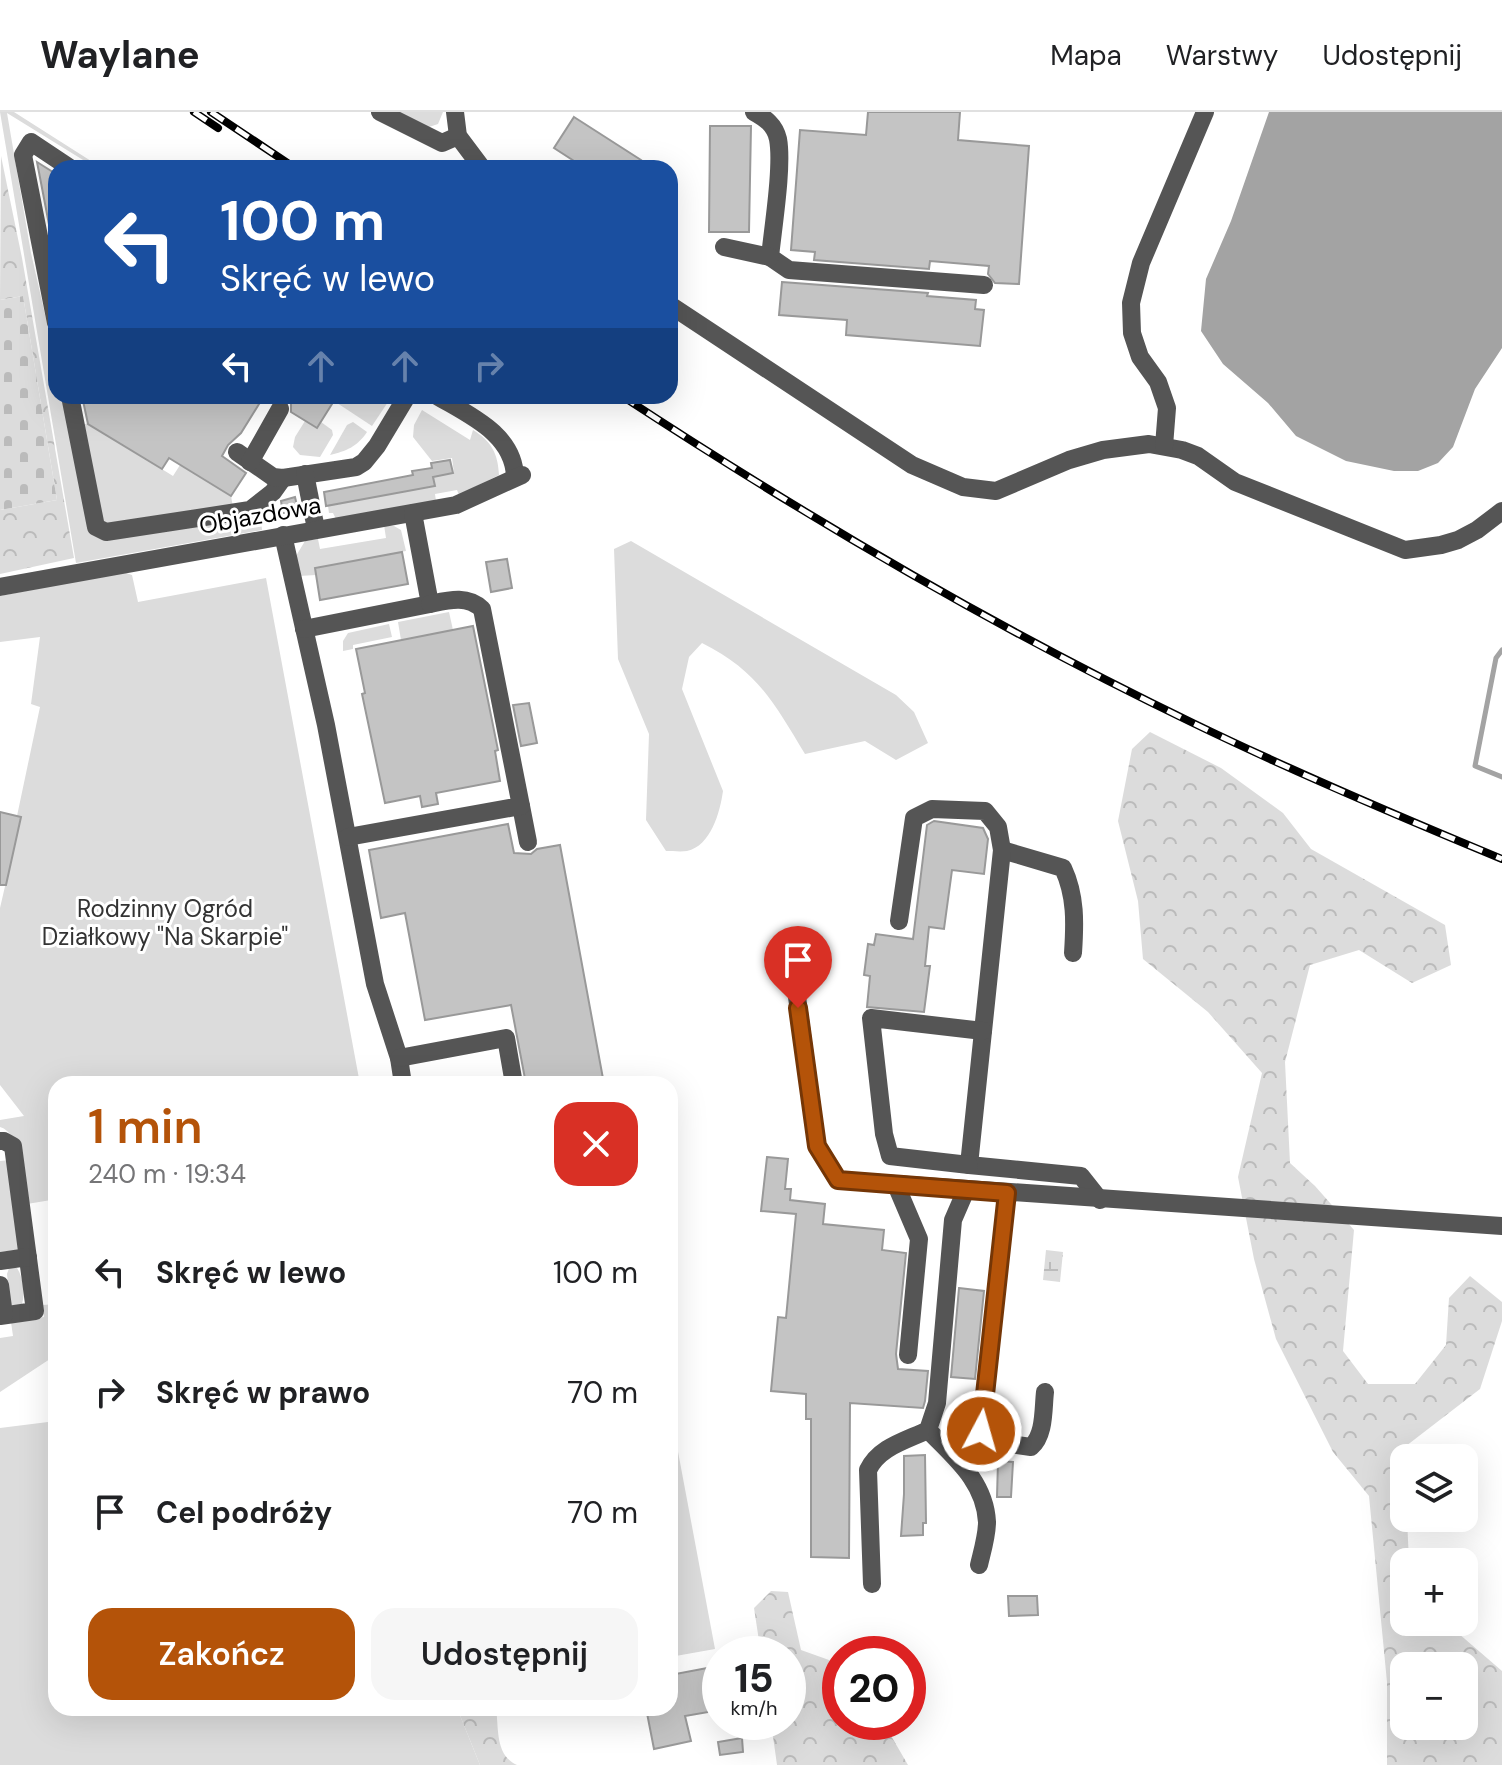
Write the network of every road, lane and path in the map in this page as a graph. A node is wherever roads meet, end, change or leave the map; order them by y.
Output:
1 (380, 112) edge
2 (455, 112) edge
3 (754, 112) edge
4 (1205, 112) edge
5 (458, 136) junction
6 (58, 160) edge
7 (476, 160) edge
8 (724, 247) dead end
9 (770, 257) junction
10 (48, 282) edge
11 (984, 285) dead end
12 (678, 310) edge
13 (72, 404) edge
14 (402, 404) edge
15 (450, 404) edge
16 (280, 409) dead end
17 (1164, 446) junction
18 (305, 474) junction
19 (283, 478) junction
20 (1502, 511) edge
21 (413, 513) junction
22 (316, 529) junction
23 (283, 535) junction
24 (0, 587) edge
25 (430, 604) junction
26 (304, 629) junction
27 (521, 806) junction
28 (348, 837) junction
29 (528, 842) dead end
30 (1002, 850) junction
31 (899, 921) dead end
32 (791, 952) dead end
33 (1073, 953) dead end
34 (983, 1031) junction
35 (399, 1058) junction
36 (402, 1076) edge
37 (513, 1076) edge
38 (0, 1141) edge
39 (969, 1165) junction
40 (896, 1185) junction
41 (966, 1190) junction
42 (1007, 1193) junction
43 (1100, 1200) junction
44 (1502, 1226) edge
45 (28, 1257) junction
46 (0, 1261) edge
47 (0, 1285) edge
48 (2, 1316) edge
49 (908, 1355) dead end
50 (1045, 1392) dead end
51 (928, 1430) junction
52 (979, 1565) dead end
53 (872, 1584) dead end

1 - 5 street
2 - 5 street
3 - 9 street
4 - 17 street
5 - 7 street
6 - 10 street
8 - 9 street
9 - 11 street
12 - 17 street
13 - 19 street
14 - 18 street
15 - 21 street, Objazdowa
16 - 19 street
17 - 20 street
18 - 19 street
18 - 22 street
21 - 22 street, Objazdowa
21 - 25 street
22 - 23 street, Objazdowa
23 - 24 street, Objazdowa
23 - 26 street
25 - 26 street
25 - 27 street
26 - 28 street
27 - 28 street
27 - 29 street
28 - 35 street
30 - 31 street
30 - 33 street
30 - 34 street
32 - 40 street
34 - 39 street
34 - 39 street
35 - 36 street
35 - 37 street
38 - 45 street
39 - 43 street
40 - 41 street
40 - 49 street
41 - 42 street
41 - 51 street
42 - 43 street
42 - 50 street
43 - 44 street
45 - 46 street
45 - 48 street
47 - 48 street
51 - 52 street
51 - 53 street

